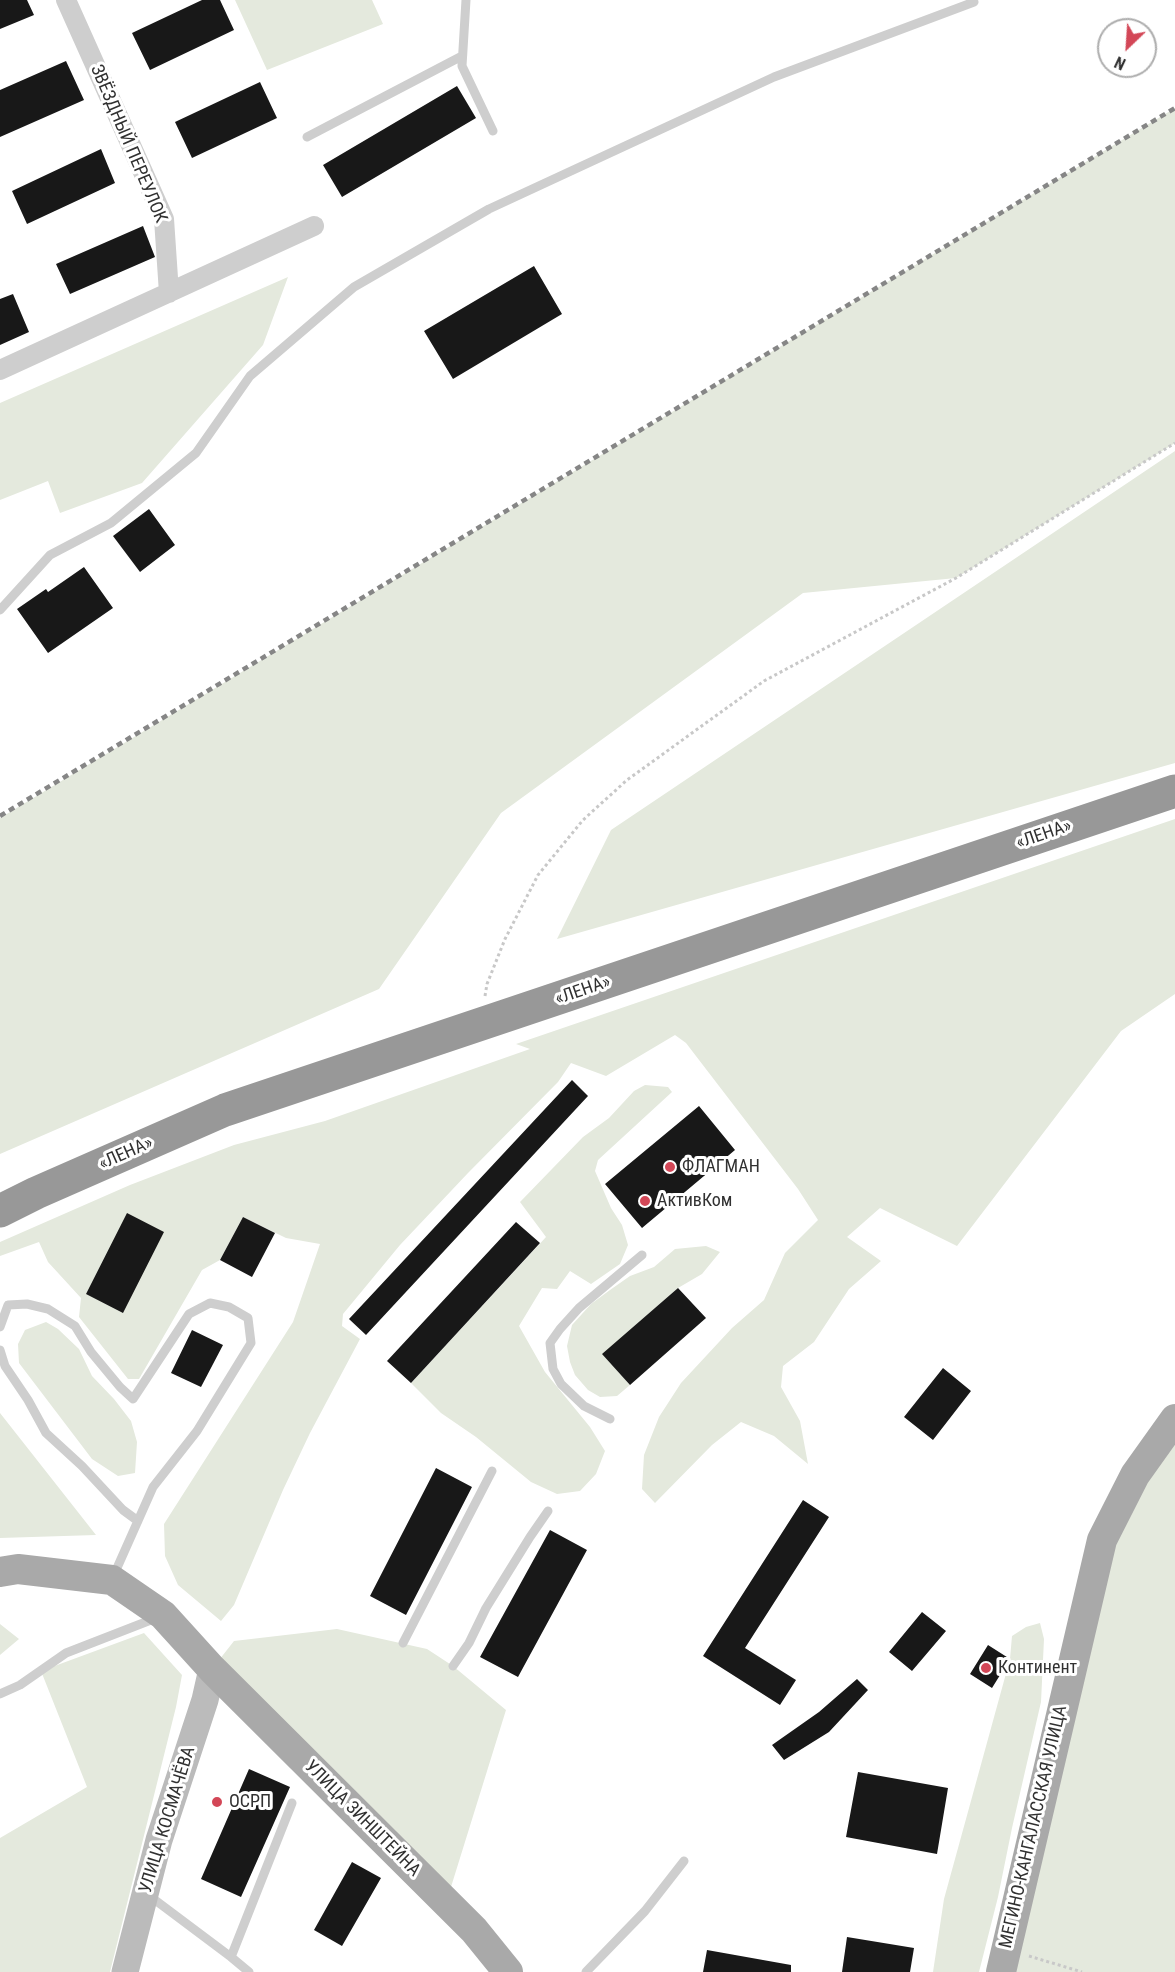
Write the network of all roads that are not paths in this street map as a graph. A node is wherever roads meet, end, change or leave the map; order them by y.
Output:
1 (66, 0) edge
2 (466, 0) edge
3 (974, 2) dead end
4 (462, 56) junction
5 (493, 131) dead end
6 (308, 137) dead end
7 (314, 226) dead end
8 (169, 293) junction
9 (0, 370) edge
10 (0, 610) edge
11 (1175, 791) edge
12 (0, 1211) edge
13 (642, 1256) dead end
14 (0, 1327) edge
15 (0, 1350) edge
16 (610, 1419) dead end
17 (1175, 1419) edge
18 (492, 1471) dead end
19 (548, 1511) dead end
20 (138, 1521) junction
21 (0, 1572) edge
22 (112, 1580) junction
23 (163, 1615) junction
24 (403, 1643) dead end
25 (453, 1666) dead end
26 (212, 1669) junction
27 (0, 1694) edge
28 (292, 1803) dead end
29 (684, 1862) dead end
30 (146, 1892) junction
31 (231, 1958) junction
32 (1003, 1960) edge
33 (125, 1972) edge
34 (249, 1972) edge
35 (508, 1972) edge
36 (586, 1972) edge

1 - 8 street, ЗВЁЗДНЫЙ ПЕРЕУЛОК
2 - 4 lane
3 - 10 lane
4 - 5 lane
4 - 6 lane
7 - 8 street
8 - 9 street
11 - 12 highway, «ЛЕНА»
13 - 16 lane
14 - 20 lane
15 - 20 lane
17 - 32 main road, МЕГИНО-КАНГАЛАССКАЯ УЛИЦА
18 - 24 lane
19 - 25 lane
20 - 22 lane
21 - 22 main road
22 - 23 main road, УЛИЦА ЗИНШТЕЙНА
23 - 26 main road, УЛИЦА ЗИНШТЕЙНА
23 - 27 lane
26 - 30 main road, УЛИЦА КОСМАЧЁВА
26 - 35 main road, УЛИЦА ЗИНШТЕЙНА
28 - 31 lane
29 - 36 lane
30 - 31 lane
30 - 33 main road, УЛИЦА КОСМАЧЁВА
31 - 34 lane

